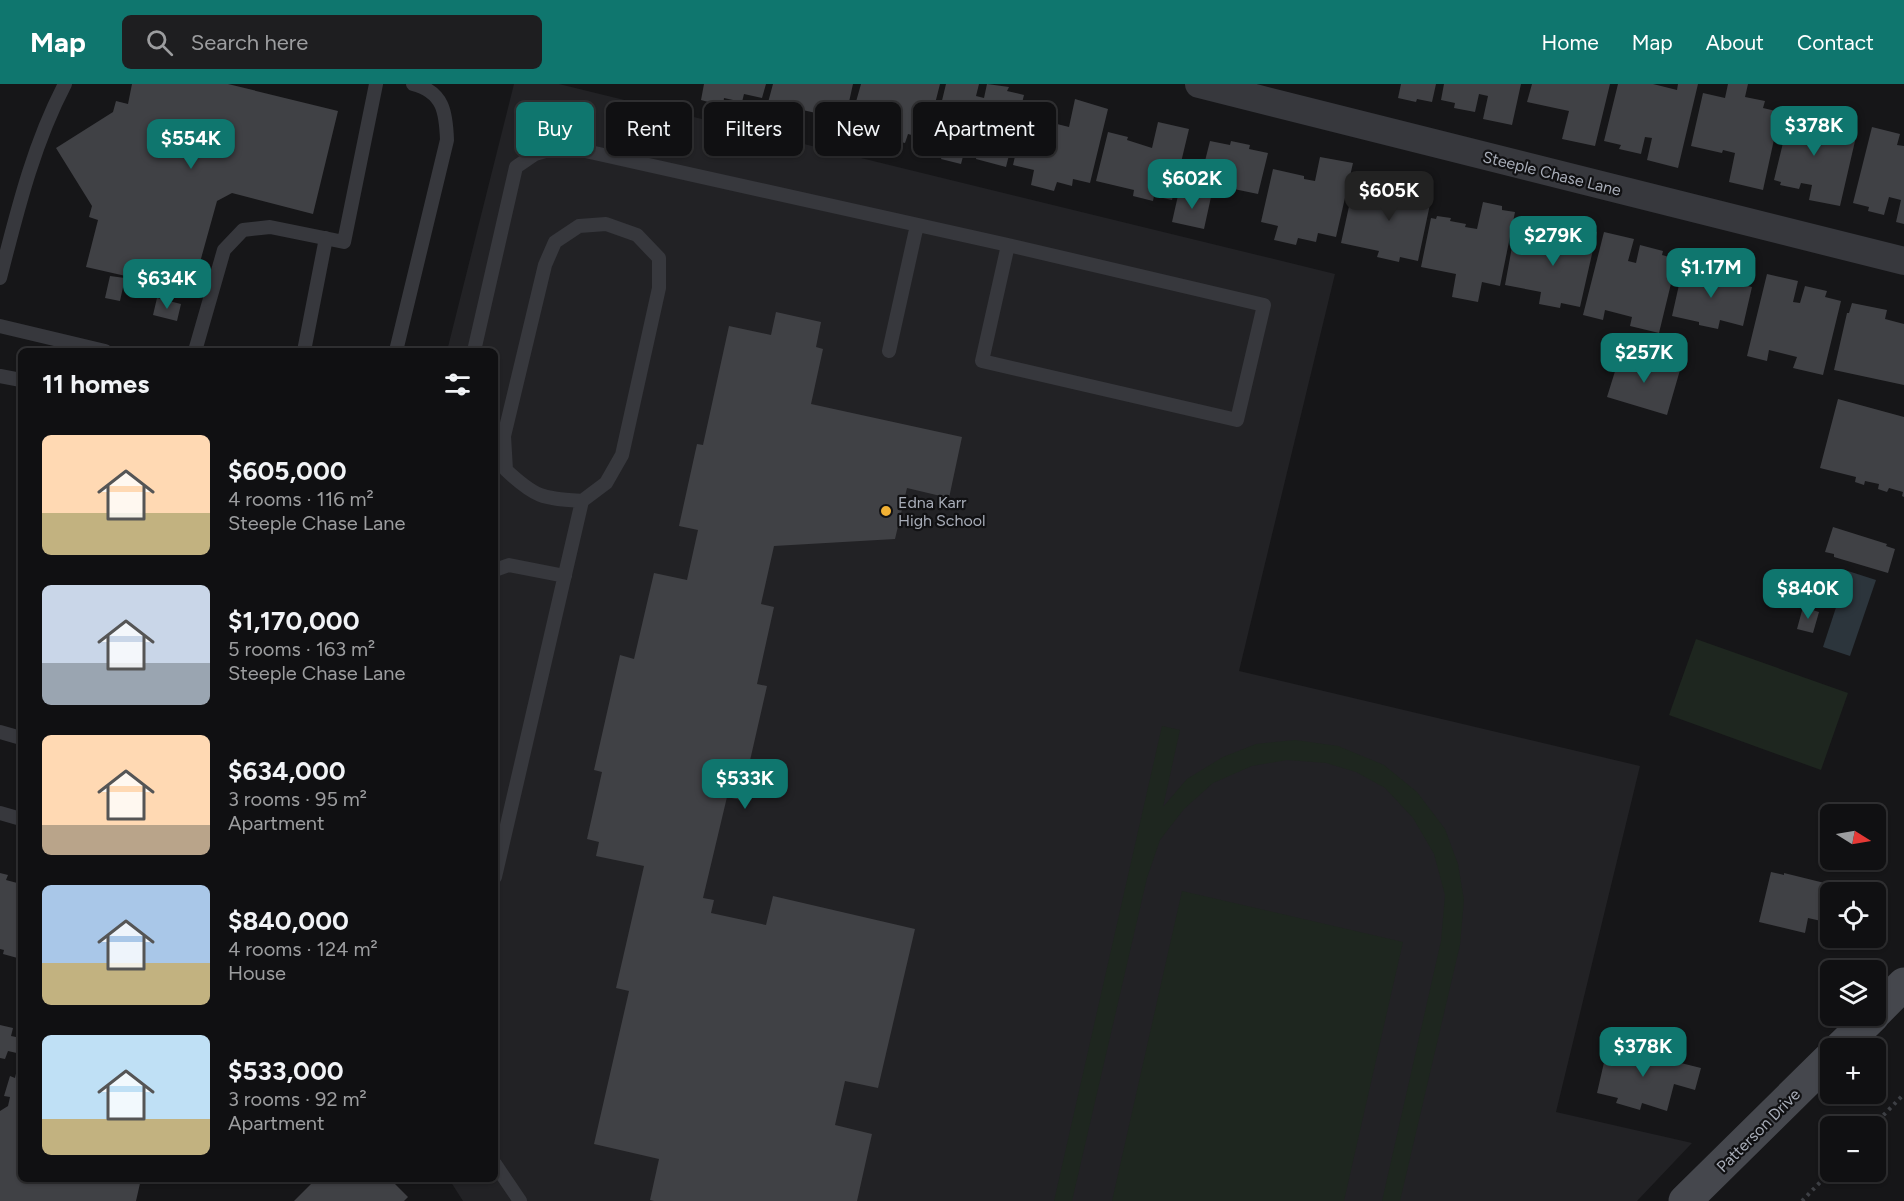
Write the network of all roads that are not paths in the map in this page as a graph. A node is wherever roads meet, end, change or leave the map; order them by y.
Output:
1 (65, 84) edge
2 (376, 84) edge
3 (413, 84) edge
4 (1199, 84) edge
5 (917, 225) junction
6 (326, 238) junction
7 (1008, 245) junction
8 (1904, 261) edge
9 (0, 278) edge
10 (0, 326) edge
11 (92, 348) edge
12 (196, 348) edge
13 (305, 348) edge
14 (397, 348) edge
15 (475, 348) edge
16 (889, 351) dead end
17 (0, 376) edge
18 (18, 380) edge
19 (500, 469) edge
20 (582, 501) junction
21 (498, 569) edge
22 (565, 576) junction
23 (0, 732) edge
24 (18, 737) edge
25 (0, 813) edge
26 (18, 818) edge
27 (498, 864) edge
28 (1904, 984) edge
29 (1886, 1002) edge
30 (1862, 1026) edge
31 (1850, 1038) edge
32 (1820, 1068) edge
33 (498, 1168) edge
34 (520, 1201) edge
35 (1685, 1201) edge

1 - 9 lane
2 - 6 lane
3 - 14 lane
4 - 8 street, Steeple Chase Lane
5 - 7 lane
5 - 15 lane
5 - 16 lane
6 - 12 lane
6 - 13 lane
7 - 7 lane
10 - 11 lane
17 - 18 lane
19 - 20 lane
19 - 20 lane
20 - 22 lane
21 - 22 lane
22 - 27 lane
23 - 24 lane
25 - 26 lane
28 - 29 street
30 - 31 street
32 - 35 street, Patterson Drive
33 - 34 lane

